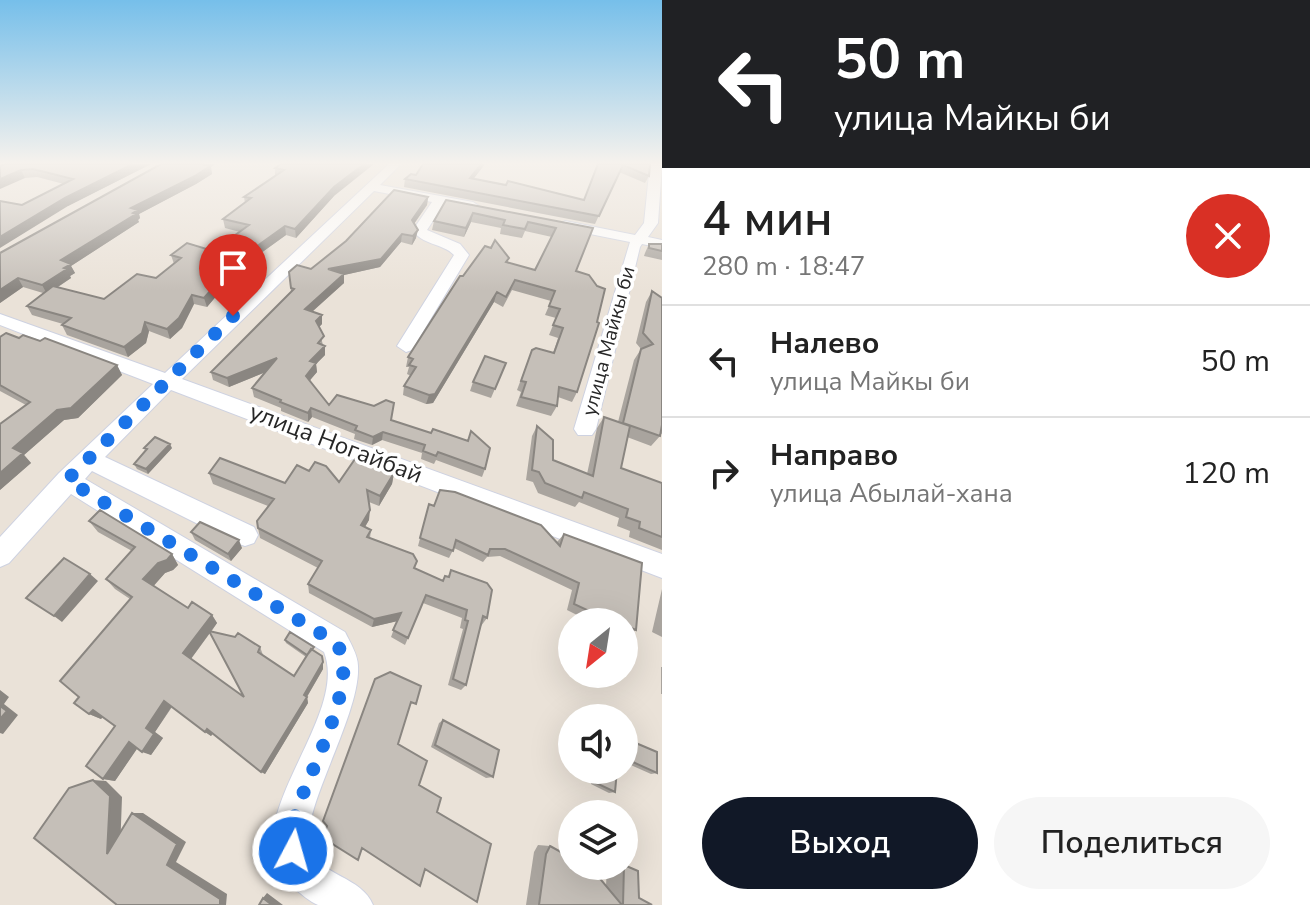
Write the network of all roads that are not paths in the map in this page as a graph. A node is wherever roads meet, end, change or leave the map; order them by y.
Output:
1 (352, 206) edge
2 (436, 206) edge
3 (472, 206) edge
4 (652, 206) edge
5 (486, 209) edge
6 (547, 221) edge
7 (638, 240) junction
8 (662, 244) edge
9 (3, 323) edge
10 (406, 346) dead end
11 (168, 379) junction
12 (585, 429) dead end
13 (88, 459) junction
14 (67, 480) junction
15 (245, 535) dead end
16 (0, 555) edge
17 (662, 566) edge
18 (354, 905) edge

1 - 11 street
2 - 10 street
3 - 5 street
4 - 7 street, улица Майкы би
6 - 7 street
7 - 8 street
7 - 12 street, улица Майкы би
9 - 11 street, улица Ногайбай
11 - 13 street
11 - 17 street, улица Ногайбай
13 - 14 street
13 - 15 street
14 - 16 street
14 - 18 street

